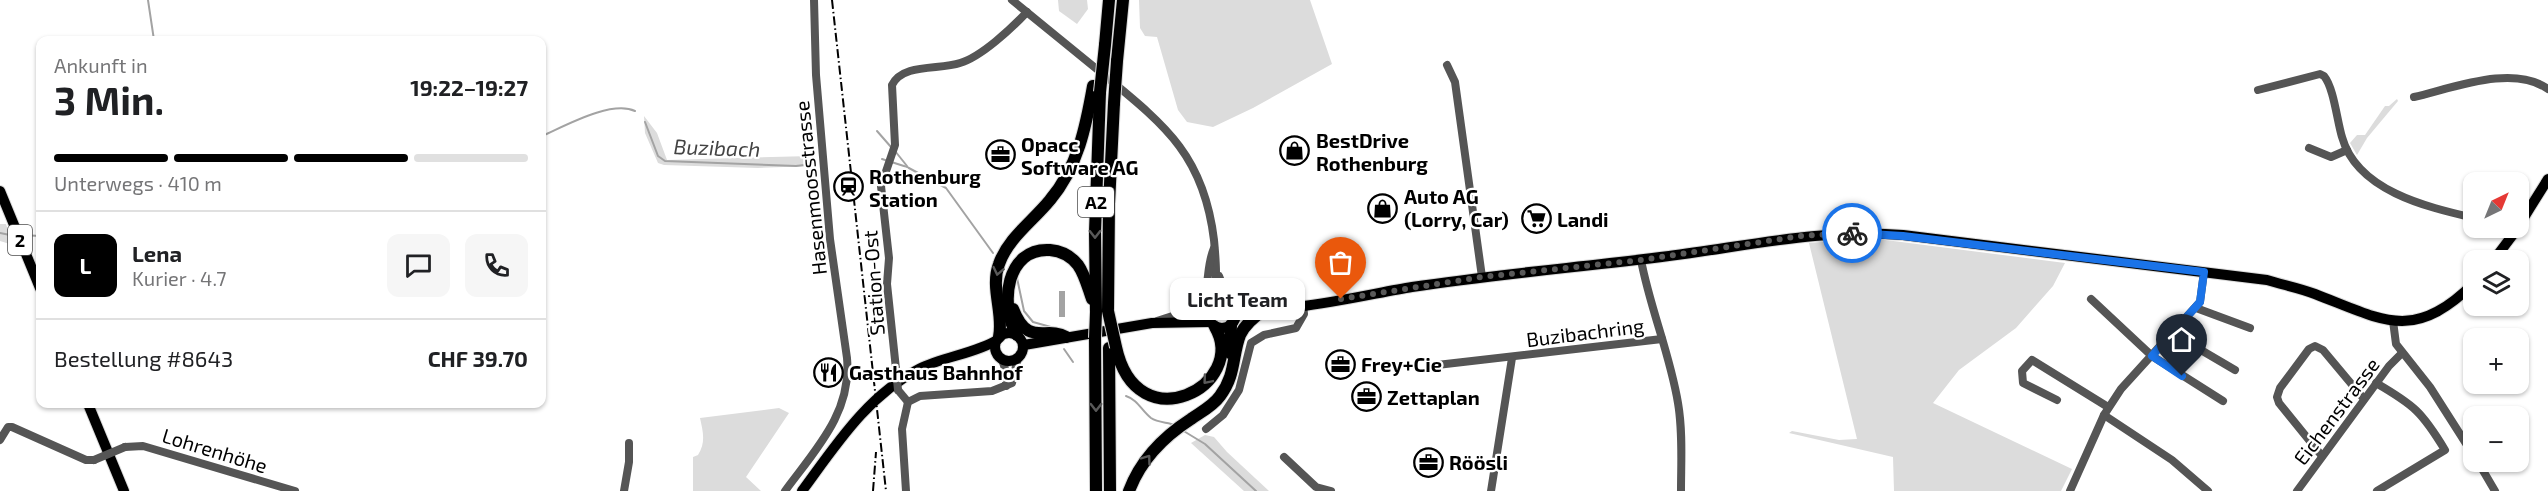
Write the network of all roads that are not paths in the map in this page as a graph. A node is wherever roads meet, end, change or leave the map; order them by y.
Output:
1 (814, 0) edge
2 (1012, 0) edge
3 (1109, 0) edge
4 (1123, 0) edge
5 (1027, 12) junction
6 (1447, 65) dead end
7 (1097, 89) junction
8 (2548, 89) edge
9 (2258, 90) dead end
10 (2414, 97) dead end
11 (2309, 148) dead end
12 (2347, 150) junction
13 (2548, 179) edge
14 (0, 191) edge
15 (2529, 210) edge
16 (2463, 215) edge
17 (2511, 238) edge
18 (1215, 247) junction
19 (2502, 250) edge
20 (1641, 260) junction
21 (2204, 272) junction
22 (1217, 273) junction
23 (1482, 277) junction
24 (36, 278) edge
25 (2463, 292) edge
26 (2091, 299) dead end
27 (1008, 300) junction
28 (1231, 303) junction
29 (1303, 305) junction
30 (1211, 306) junction
31 (2196, 308) junction
32 (1262, 309) junction
33 (1102, 311) junction
34 (1174, 321) junction
35 (2392, 321) junction
36 (1233, 322) junction
37 (1152, 323) junction
38 (1213, 324) junction
39 (2250, 328) dead end
40 (2172, 333) junction
41 (1066, 337) junction
42 (998, 339) junction
43 (1662, 339) junction
44 (1021, 340) junction
45 (1113, 347) junction
46 (966, 352) junction
47 (2402, 353) junction
48 (2152, 356) junction
49 (1000, 357) junction
50 (1018, 358) junction
51 (1512, 358) junction
52 (1437, 365) dead end
53 (2235, 370) dead end
54 (1231, 375) junction
55 (2376, 383) junction
56 (1006, 386) junction
57 (2364, 399) junction
58 (2056, 400) dead end
59 (2223, 401) dead end
60 (908, 402) junction
61 (90, 408) edge
62 (2106, 411) junction
63 (1206, 429) dead end
64 (2463, 439) edge
65 (0, 440) edge
66 (629, 443) dead end
67 (2322, 456) junction
68 (1284, 457) dead end
69 (2484, 472) edge
70 (124, 491) edge
71 (295, 491) edge
72 (624, 491) edge
73 (785, 491) edge
74 (802, 491) edge
75 (906, 491) edge
76 (1096, 491) edge
77 (1110, 491) edge
78 (1129, 491) edge
79 (1331, 491) edge
80 (1491, 491) edge
81 (1681, 491) edge
82 (2070, 491) edge
83 (2208, 491) edge
84 (2297, 491) edge
85 (2377, 491) edge
86 (2495, 491) edge

1 - 73 street, Hasenmoosstrasse
2 - 5 street
3 - 7 highway, A2, bridge
4 - 33 highway, A2, bridge
5 - 18 street
5 - 60 street, Station-Ost, bridge
6 - 23 street
7 -> 33 highway, A2
7 -> 42 highway
8 - 10 street
9 - 12 street
11 - 12 street
12 - 16 street
13 - 15 main road
14 - 24 main road, 2
17 - 19 main road
18 - 22 street
18 - 37 street
20 - 21 main road
20 - 23 main road
20 - 43 street
21 - 31 street
21 - 35 main road
22 - 28 street
22 - 30 street
23 - 29 main road
25 - 35 main road
26 - 48 street
27 - 33 highway
27 - 41 highway
27 - 44 highway
28 - 30 main road
28 - 32 main road
28 - 36 main road
29 - 32 main road
29 - 63 street
30 - 34 main road
30 - 38 main road
31 - 39 street
31 - 40 street
32 - 36 main road
32 - 54 highway
33 - 45 highway, A2, bridge
33 -> 76 highway, A2, bridge
34 - 37 main road
34 - 38 main road
35 - 47 street
36 - 38 main road
36 - 54 highway
37 - 41 main road
38 -> 45 highway
40 - 48 street
40 - 53 street
41 - 44 main road
42 - 44 main road
42 - 46 main road
42 - 49 main road
43 - 51 street, Buzibachring
43 - 81 street
44 - 50 main road
45 - 77 highway, A2
46 - 49 main road
46 - 74 main road
47 - 55 street, Eichenstrasse
47 - 64 street
48 - 59 street
48 - 62 street
49 - 50 main road
49 - 56 street
50 - 56 street
51 - 52 street, Buzibachring
51 - 80 street, Buzibachring
78 -> 54 highway
55 - 57 street, Eichenstrasse
55 - 85 street
56 - 60 street
57 - 67 street, Eichenstrasse
57 - 67 street
58 - 62 street
60 - 75 street
61 - 70 main road
62 - 82 street
62 - 83 street
65 - 71 street, Lohrenhöhe, bridge
66 - 72 street
67 - 84 street, Eichenstrasse
68 - 79 street
69 - 86 street

